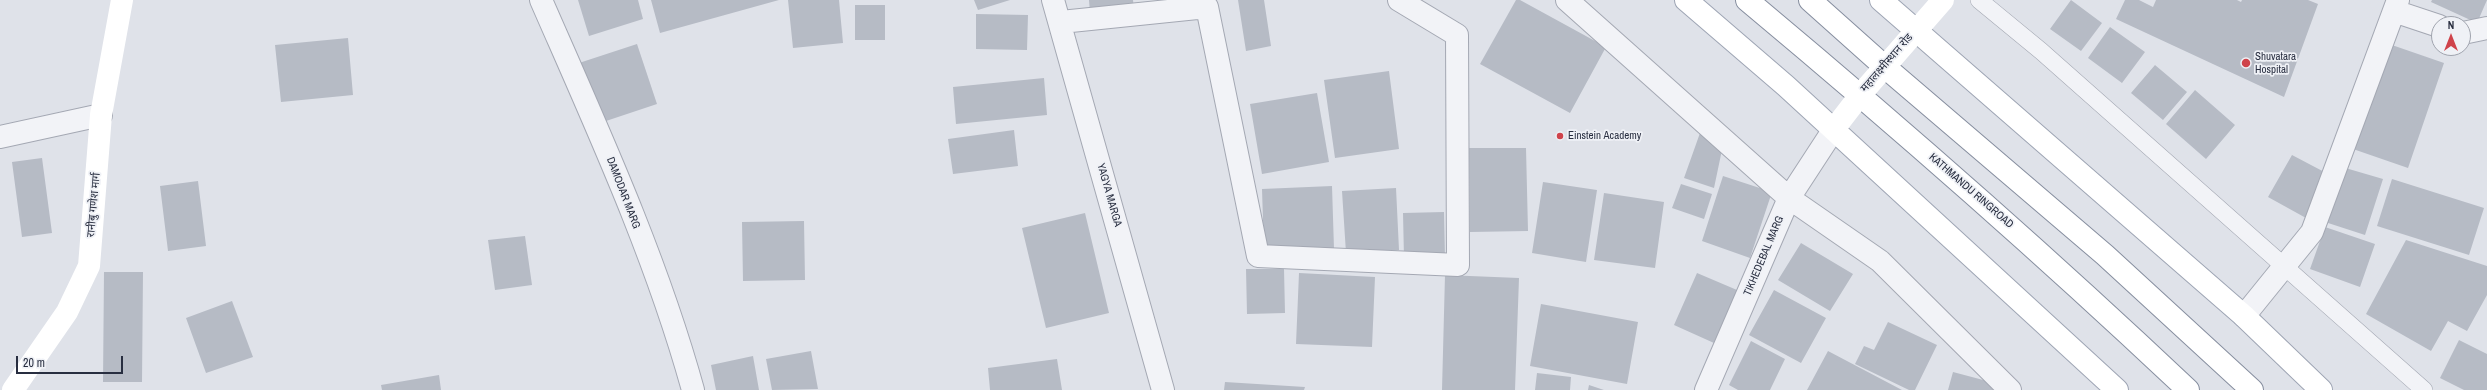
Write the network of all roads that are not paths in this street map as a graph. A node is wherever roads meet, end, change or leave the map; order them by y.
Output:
1 (122, 0) edge
2 (541, 0) edge
3 (1053, 0) edge
4 (1399, 0) edge
5 (1567, 0) edge
6 (1686, 0) edge
7 (1747, 0) edge
8 (1810, 0) edge
9 (1881, 0) edge
10 (1943, 0) edge
11 (1978, 0) edge
12 (2396, 5) edge
13 (1061, 22) junction
14 (2431, 22) edge
15 (2487, 28) edge
16 (1915, 31) junction
17 (2471, 31) edge
18 (1885, 67) junction
19 (1860, 94) junction
20 (101, 115) junction
21 (1834, 128) junction
22 (0, 137) edge
23 (1789, 198) junction
24 (2284, 268) junction
25 (2244, 316) junction
26 (13, 390) edge
27 (693, 390) edge
28 (1163, 390) edge
29 (1706, 390) edge
30 (2010, 390) edge
31 (2116, 390) edge
32 (2188, 390) edge
33 (2252, 390) edge
34 (2321, 390) edge
35 (2424, 390) edge

1 - 20 main road, रानीबु गणेश मार्ग
2 - 27 street, DAMODAR MARG
3 - 13 street, YAGYA MARGA
4 - 13 street
5 - 23 street
6 - 21 main road
7 - 19 main road, KATHMANDU RINGROAD
8 - 18 main road
9 - 16 main road
10 - 16 main road, महालक्ष्मीस्थान रोड
11 - 24 lane
12 - 14 street
12 - 24 street
13 - 28 street, YAGYA MARGA
15 - 17 street
16 - 18 main road, महालक्ष्मीस्थान रोड
16 - 25 main road
18 - 19 main road, महालक्ष्मीस्थान रोड
18 - 33 main road
19 - 21 main road, महालक्ष्मीस्थान रोड
19 - 32 main road, KATHMANDU RINGROAD
20 - 22 street
20 - 26 main road, रानीबु गणेश मार्ग
21 - 23 street, TIKHEDEBAL MARG
21 - 31 main road
23 - 29 street, TIKHEDEBAL MARG
23 - 30 street
24 - 25 street
24 - 35 lane
25 - 34 main road

